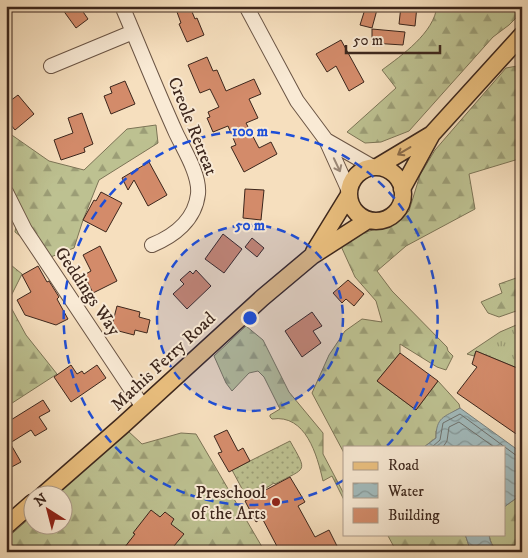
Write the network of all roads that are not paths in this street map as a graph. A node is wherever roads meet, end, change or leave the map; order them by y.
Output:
1 (122, 6) edge
2 (246, 6) edge
3 (133, 32) junction
4 (522, 35) edge
5 (51, 66) dead end
6 (432, 134) junction
7 (326, 140) junction
8 (375, 167) junction
9 (402, 189) junction
10 (6, 192) edge
11 (349, 193) junction
12 (368, 220) junction
13 (152, 245) dead end
14 (312, 256) junction
15 (143, 407) junction
16 (53, 486) edge
17 (22, 512) edge
18 (6, 526) edge

1 - 3 street, Creole Retreat
2 - 7 street
3 - 5 street
3 - 13 street, Creole Retreat
4 - 6 main road
6 -> 8 main road
6 - 9 main road
7 - 8 street
7 -> 11 street
8 - 9 main road
8 - 11 main road
9 - 12 main road
10 - 15 street, Geddings Way
11 - 12 main road
11 - 14 main road, Mathis Ferry Road
12 - 14 main road, Mathis Ferry Road
14 - 15 main road, Mathis Ferry Road
15 - 16 main road, Mathis Ferry Road
17 - 18 main road

